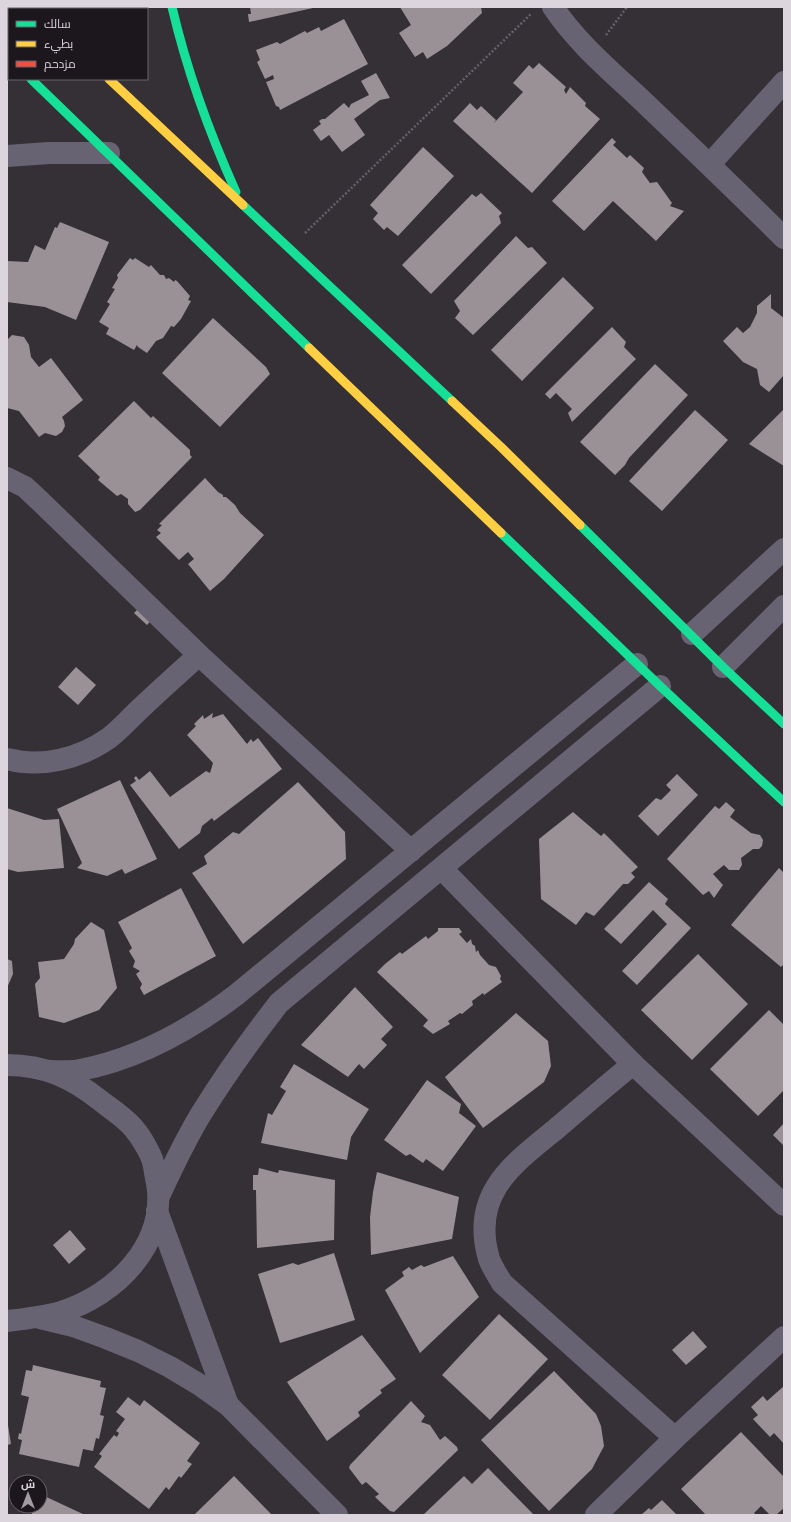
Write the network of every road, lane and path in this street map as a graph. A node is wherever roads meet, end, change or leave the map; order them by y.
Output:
1 (172, 7) edge
2 (627, 7) edge
3 (543, 10) edge
4 (592, 54) junction
5 (32, 80) edge
6 (110, 80) edge
7 (784, 82) edge
8 (109, 153) junction
9 (7, 156) edge
10 (710, 164) junction
11 (240, 202) junction
12 (784, 238) edge
13 (289, 249) junction
14 (7, 478) edge
15 (784, 549) edge
16 (784, 606) edge
17 (692, 634) junction
18 (199, 655) junction
19 (638, 664) junction
20 (723, 667) junction
21 (660, 686) junction
22 (784, 724) edge
23 (7, 759) edge
24 (784, 802) edge
25 (411, 851) junction
26 (442, 869) junction
27 (633, 1064) junction
28 (7, 1065) edge
29 (50, 1071) junction
30 (158, 1203) junction
31 (784, 1205) edge
32 (38, 1317) junction
33 (7, 1321) edge
34 (784, 1337) edge
35 (228, 1405) junction
36 (675, 1438) junction
37 (337, 1515) edge
38 (596, 1515) edge

1 - 11 street
2 - 4 path
3 - 4 street
3 - 13 path
4 - 10 street
5 - 8 street
6 - 11 street
7 - 10 street
8 - 9 street
8 - 19 street
10 - 12 street
11 - 13 street
13 - 17 street
14 - 18 street
15 - 17 street
16 - 20 street
17 - 20 street
18 - 23 street
18 - 25 street
19 - 21 street
19 - 25 street
20 - 22 street
21 - 24 street
21 - 26 street
25 - 29 street
26 - 27 street
26 - 30 street
27 - 31 street
27 - 36 street
28 - 29 street
29 - 30 street
30 - 32 street
30 - 35 street
32 - 33 street
32 - 35 street
34 - 36 street
35 - 37 street
36 - 38 street

